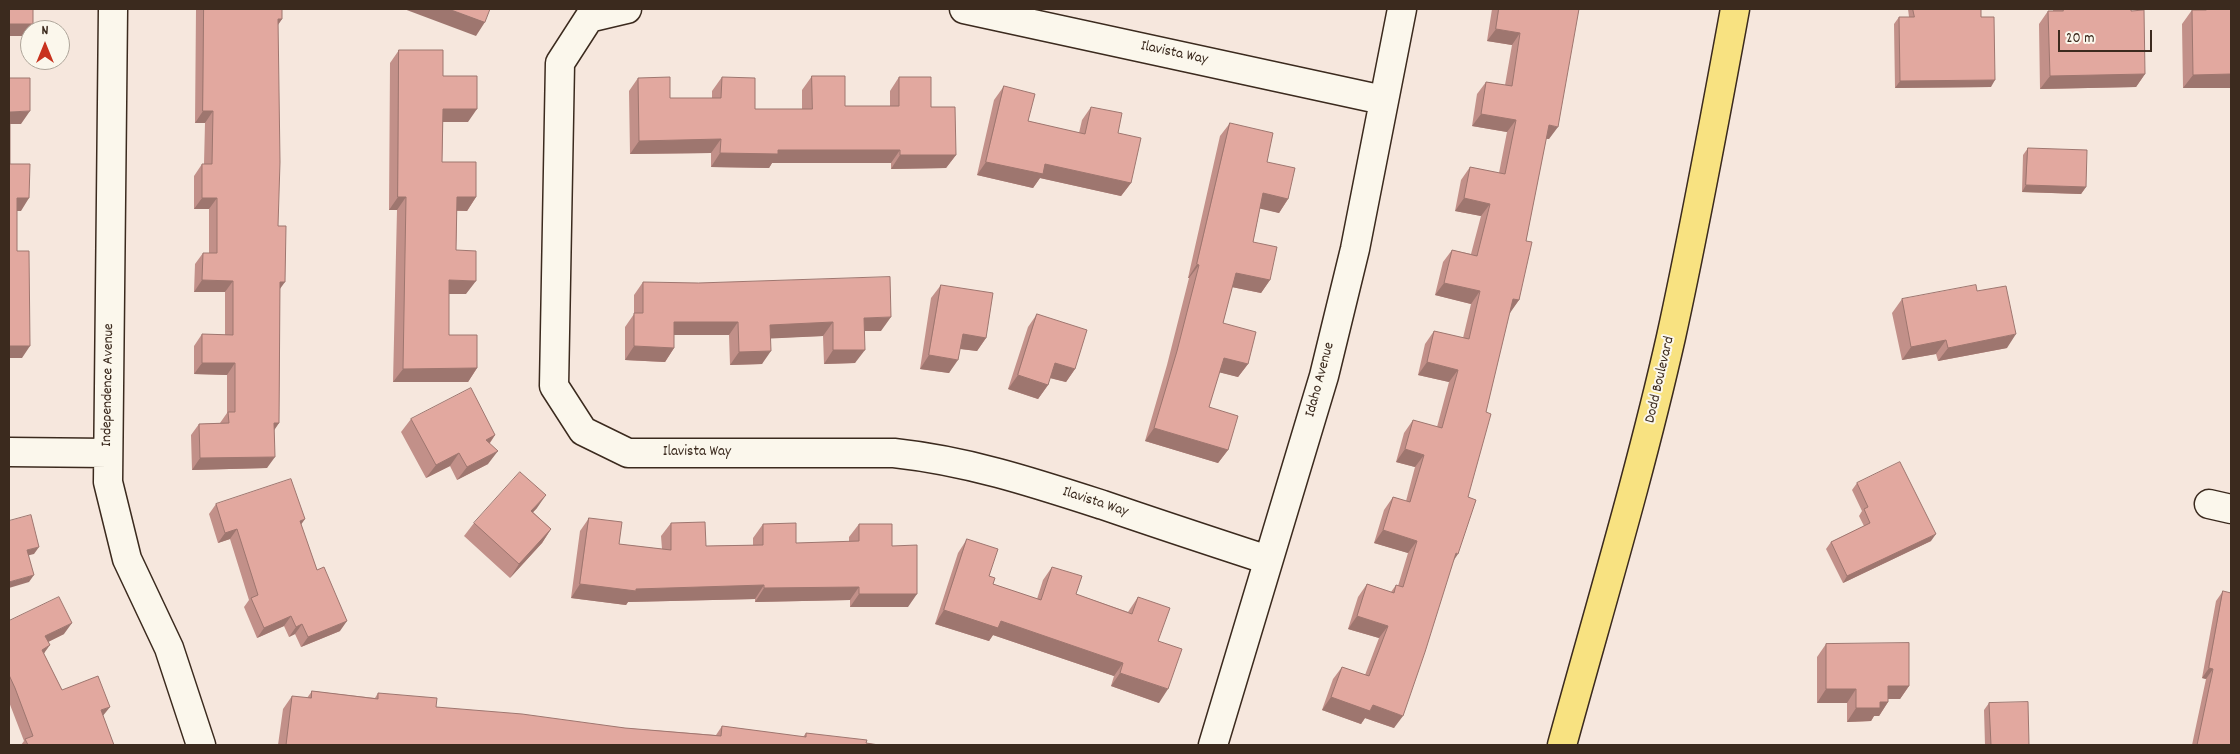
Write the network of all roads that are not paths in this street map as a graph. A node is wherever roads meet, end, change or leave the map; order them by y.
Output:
1 (113, 9) edge
2 (627, 9) edge
3 (964, 9) edge
4 (1402, 9) edge
5 (1735, 9) edge
6 (1383, 100) junction
7 (9, 452) edge
8 (108, 453) junction
9 (1268, 560) junction
10 (201, 745) edge
11 (1213, 745) edge
12 (1562, 745) edge

1 - 8 street, Independence Avenue
2 - 9 street, Ilavista Way
3 - 6 street, Ilavista Way
4 - 6 street, Idaho Avenue
5 - 12 main road, Dodd Boulevard
6 - 9 street, Idaho Avenue
7 - 8 street
8 - 10 street, Independence Avenue
9 - 11 street, Idaho Avenue

